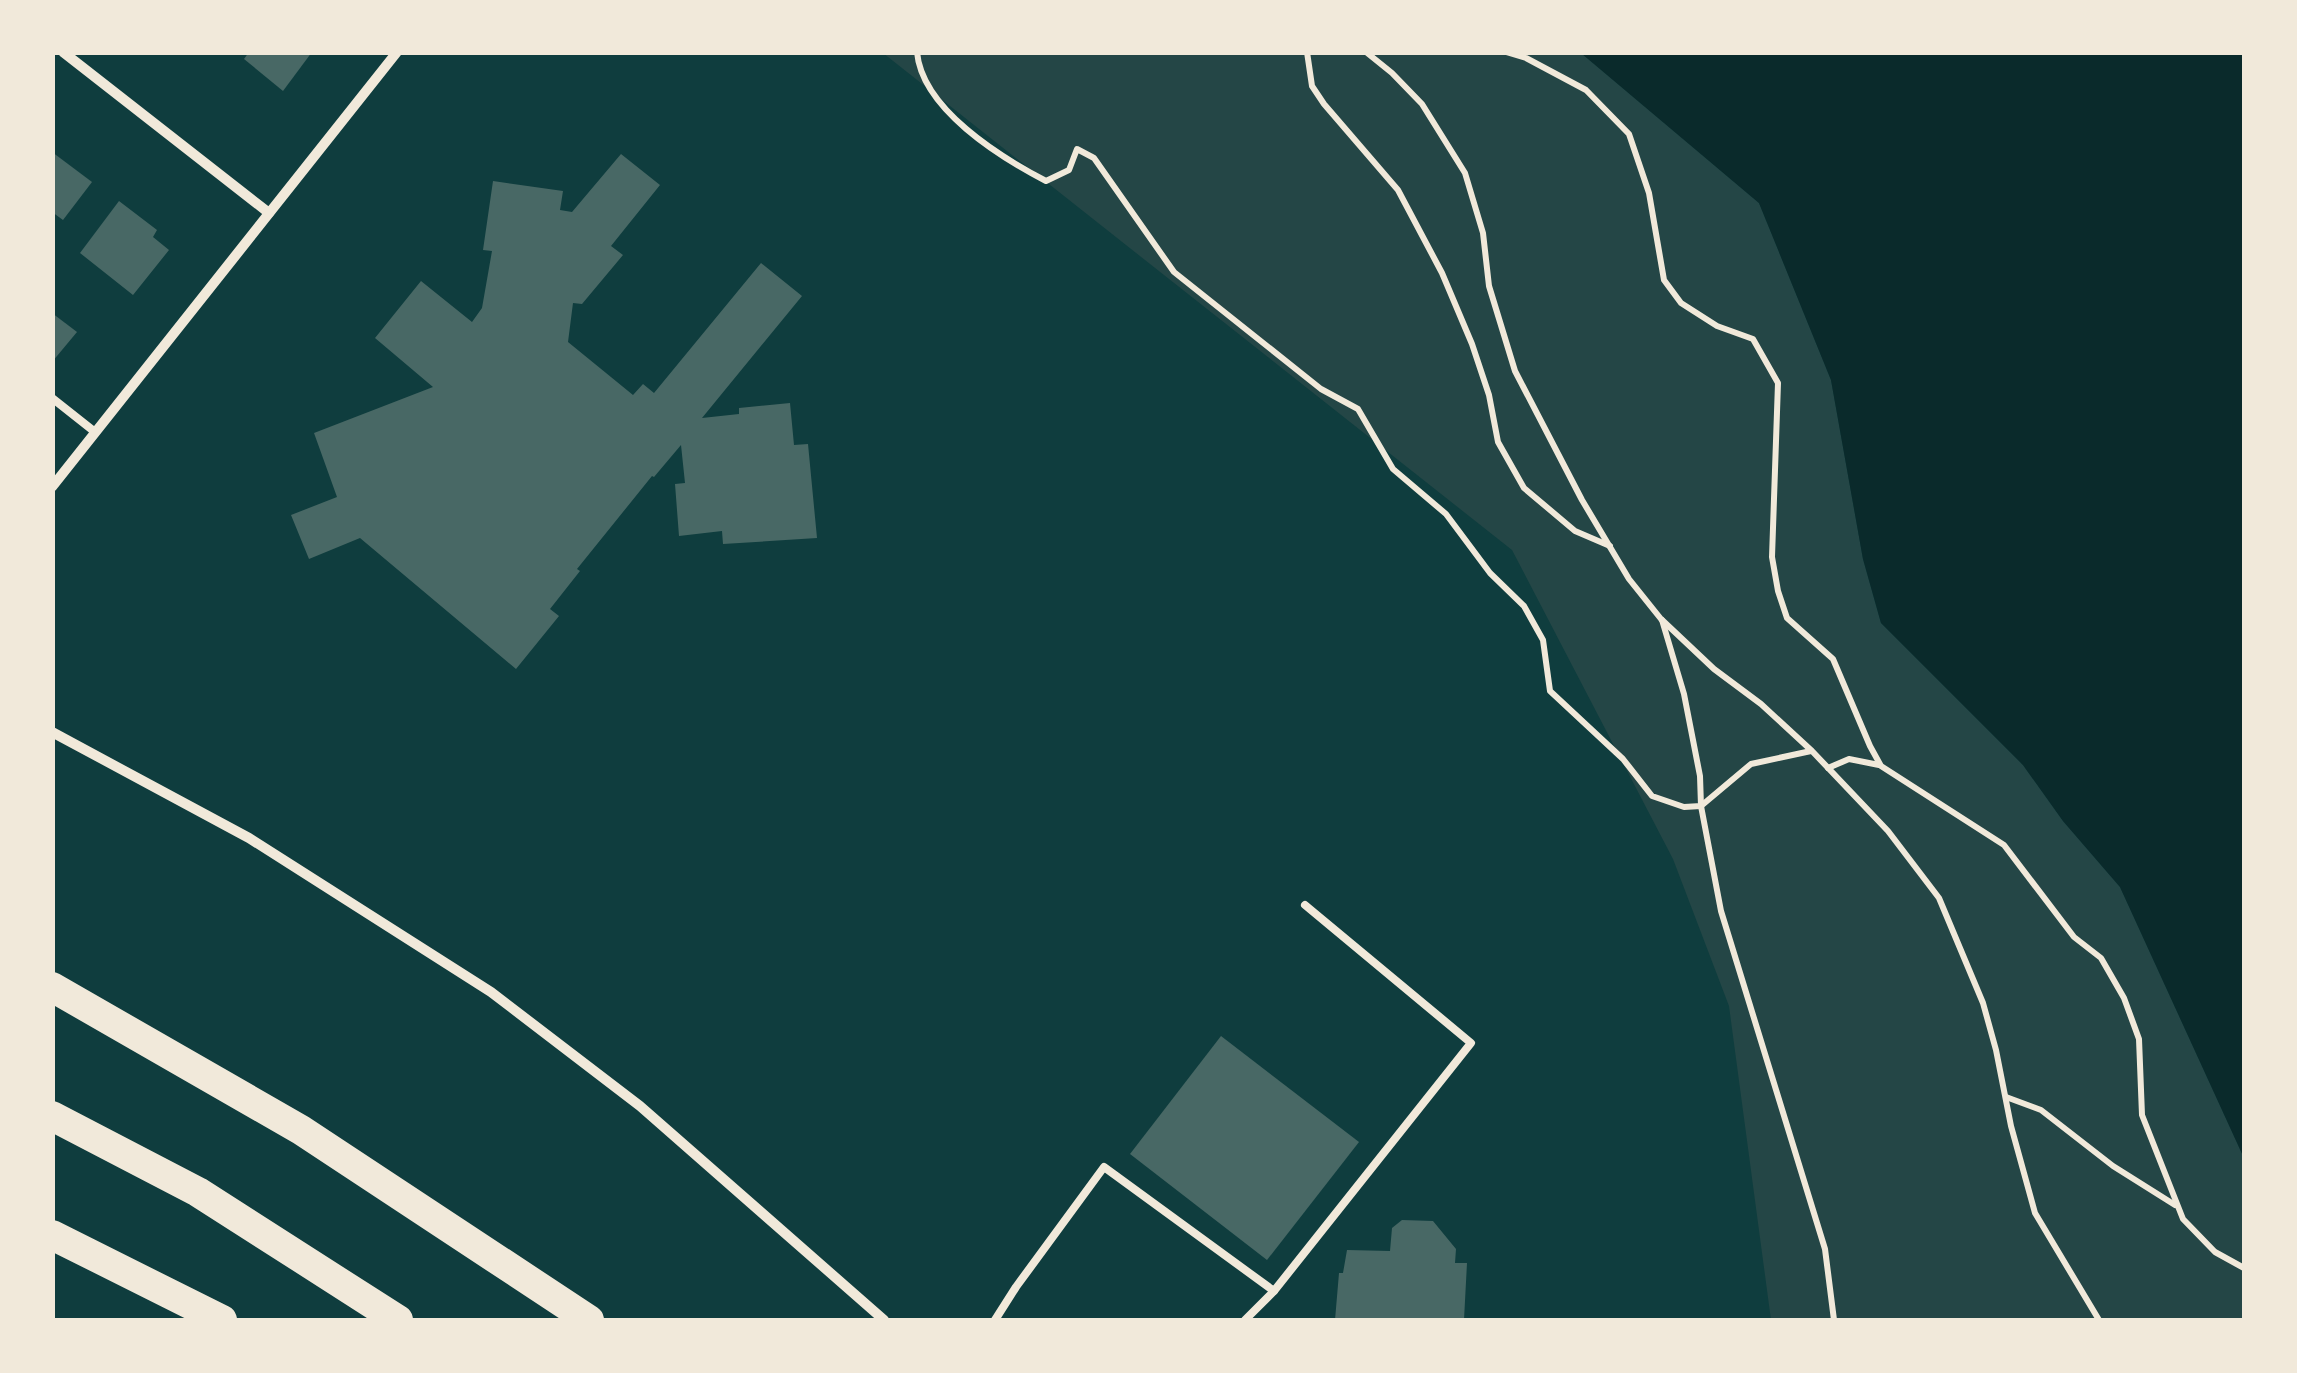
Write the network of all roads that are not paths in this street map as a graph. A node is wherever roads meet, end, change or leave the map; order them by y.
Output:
1 (64, 52) edge
2 (397, 52) edge
3 (268, 213) junction
4 (52, 398) edge
5 (95, 432) junction
6 (52, 487) edge
7 (52, 732) edge
8 (1304, 905) dead end
9 (52, 987) edge
10 (52, 1116) edge
11 (52, 1235) edge
12 (1274, 1291) junction
13 (222, 1320) edge
14 (398, 1320) edge
15 (589, 1320) edge
16 (884, 1320) edge
17 (994, 1320) edge
18 (1245, 1320) edge

1 - 3 street
2 - 3 street
3 - 5 street
4 - 5 lane
5 - 6 street
7 - 16 street
8 - 12 lane
9 - 15 highway
10 - 14 highway
11 - 13 highway
12 - 17 lane
12 - 18 lane

